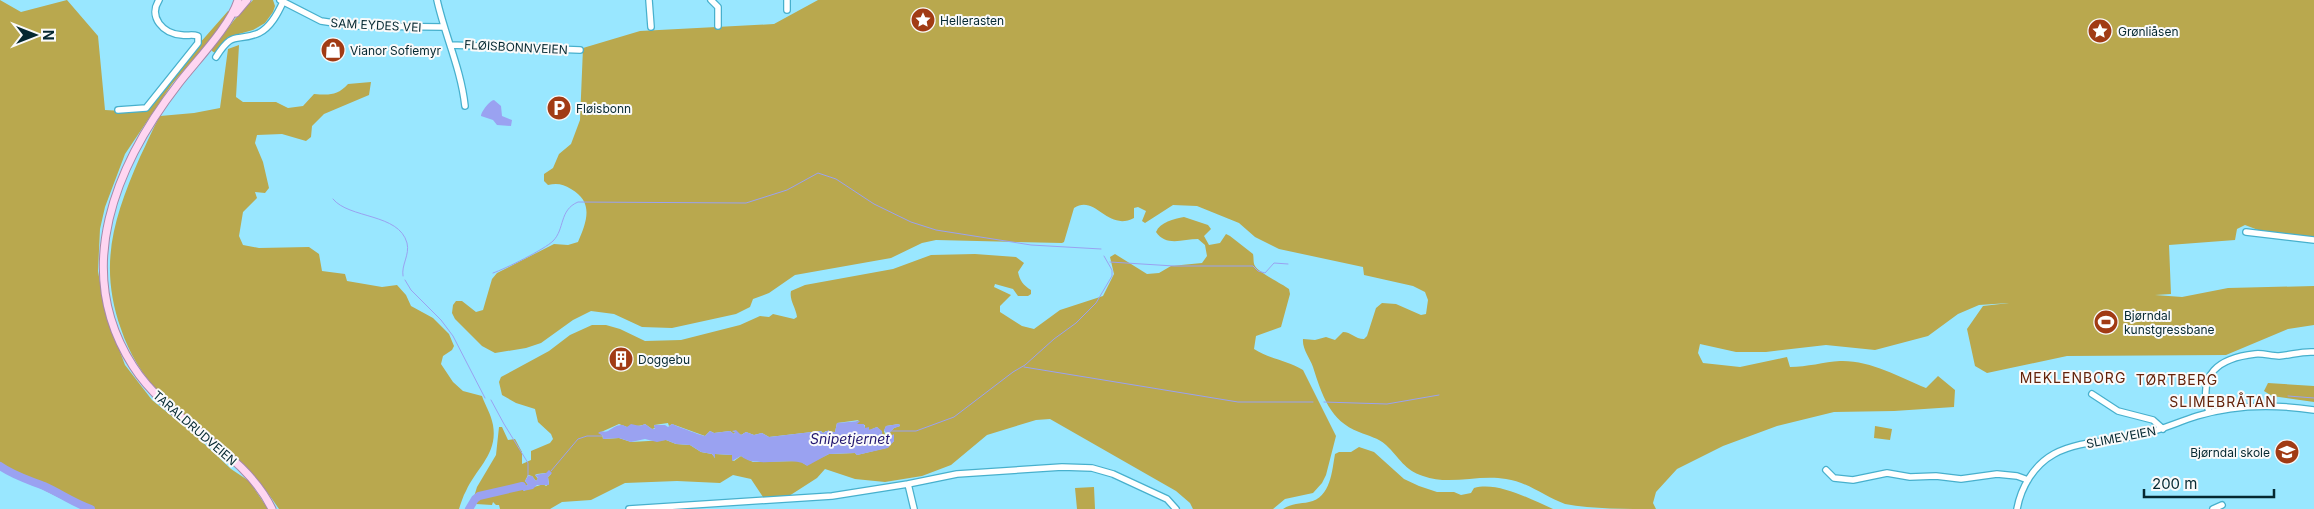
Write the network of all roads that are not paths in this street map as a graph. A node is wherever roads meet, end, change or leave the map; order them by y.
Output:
1 (159, 0) edge
2 (238, 0) edge
3 (247, 0) edge
4 (437, 0) edge
5 (650, 0) edge
6 (787, 0) edge
7 (282, 1) edge
8 (717, 2) edge
9 (787, 10) dead end
10 (227, 22) junction
11 (718, 26) dead end
12 (444, 28) junction
13 (651, 28) dead end
14 (451, 45) junction
15 (580, 50) dead end
16 (216, 57) dead end
17 (465, 106) dead end
18 (118, 110) dead end
19 (2246, 232) dead end
20 (2314, 240) edge
21 (2314, 352) edge
22 (2092, 394) dead end
23 (2314, 410) edge
24 (2209, 412) junction
25 (2162, 429) junction
26 (1826, 470) dead end
27 (2028, 480) junction
28 (908, 484) junction
29 (2222, 505) dead end
30 (272, 509) edge
31 (629, 509) edge
32 (914, 509) edge
33 (1176, 509) edge
34 (2017, 509) edge
35 (2212, 509) edge

1 - 18 street
2 - 10 main road, TARALDRUDVEIEN
3 - 10 main road, TARALDRUDVEIEN
4 - 12 street, FLØISBONNVEIEN
5 - 13 street
6 - 9 street
7 - 12 street, SAM EYDES VEI
7 - 16 street, SAM EYDES VEI
8 - 11 street
10 - 30 main road, TARALDRUDVEIEN
12 - 14 street, FLØISBONNVEIEN
14 - 15 street, FLØISBONNVEIEN
14 - 17 street, FLØISBONNVEIEN
19 - 20 street
21 - 24 street
22 - 25 street
23 - 24 street, SLIMEVEIEN
24 - 25 street, SLIMEVEIEN
25 - 27 street, SLIMEVEIEN
26 - 27 street
27 - 34 street, SLIMEVEIEN
28 - 31 street
28 - 32 street
28 - 33 street
29 - 35 street

